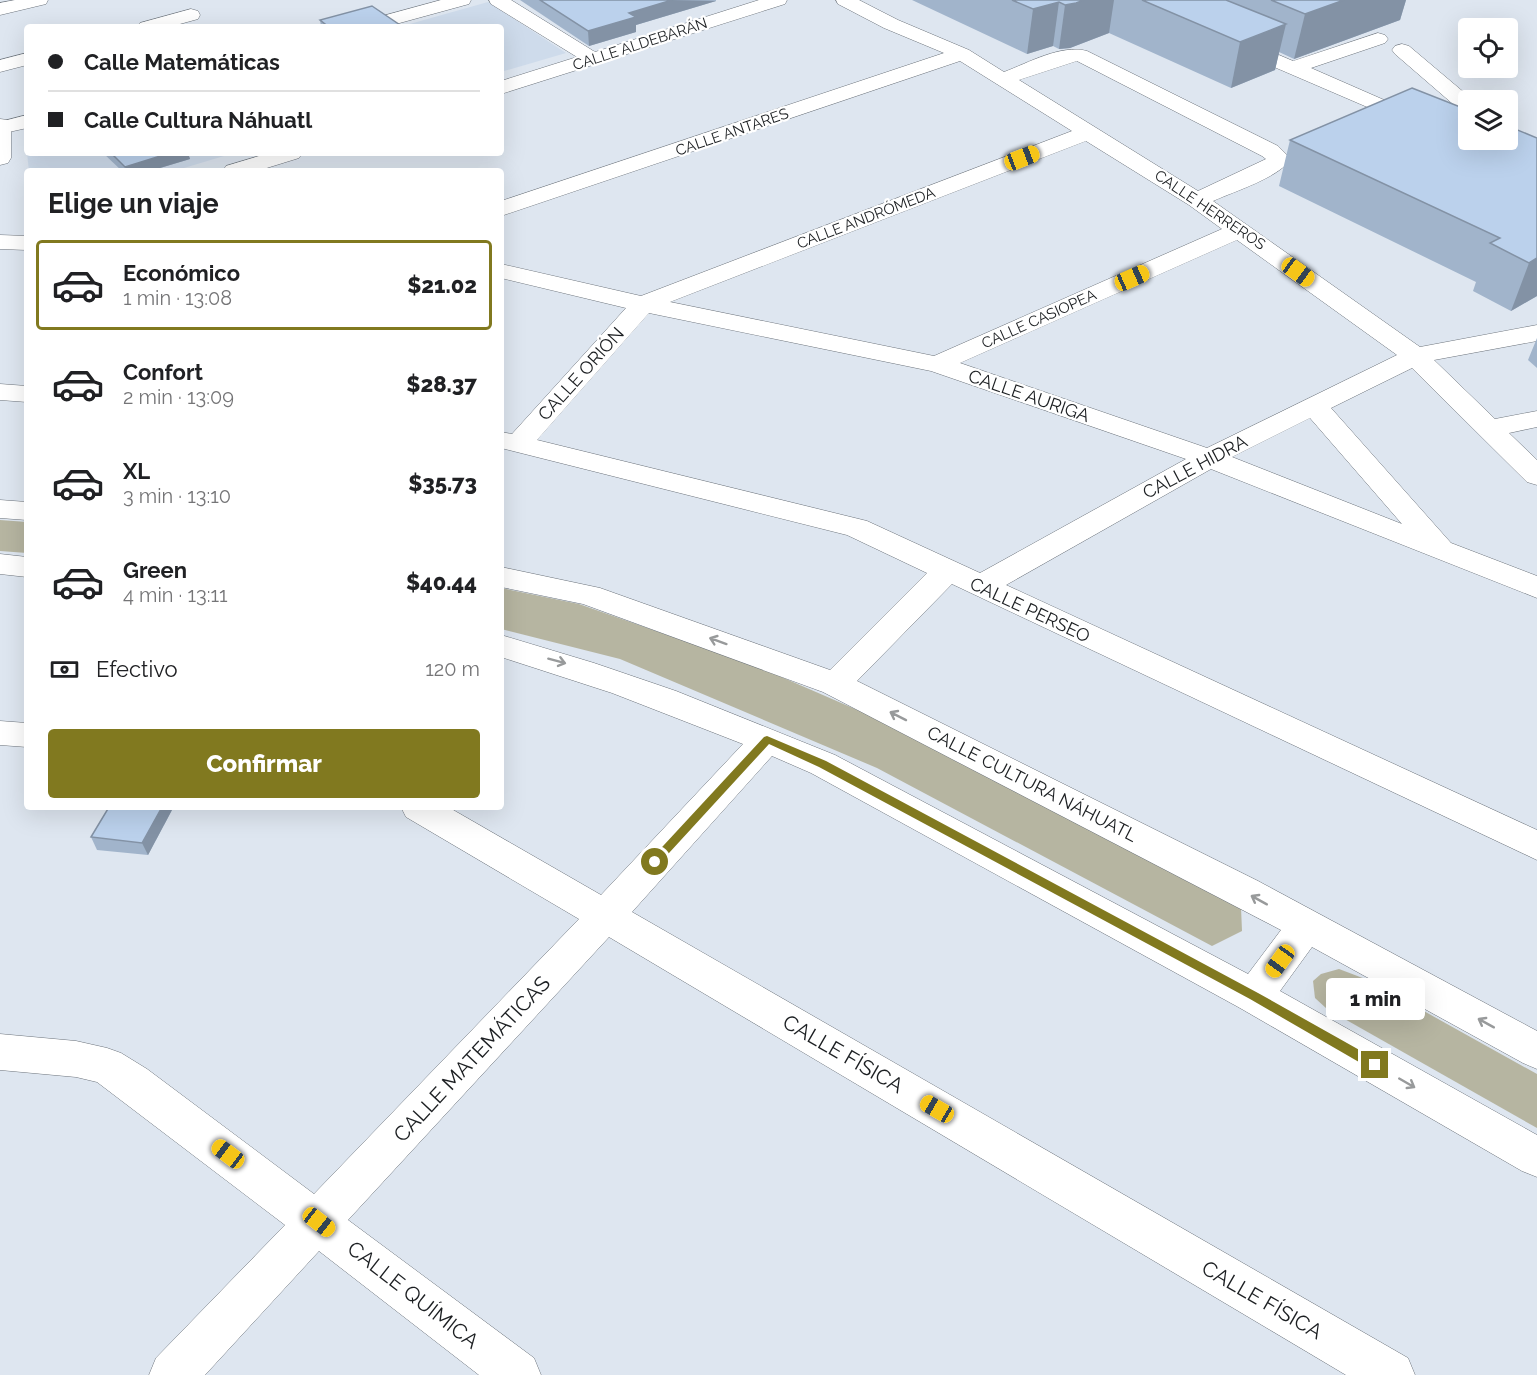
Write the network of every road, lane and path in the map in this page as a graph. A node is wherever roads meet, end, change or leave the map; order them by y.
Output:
1 (39, 0) edge
2 (462, 0) edge
3 (498, 0) edge
4 (778, 0) edge
5 (844, 0) edge
6 (415, 6) edge
7 (0, 9) edge
8 (191, 15) dead end
9 (158, 24) edge
10 (371, 24) edge
11 (1218, 36) edge
12 (1378, 39) dead end
13 (1402, 50) dead end
14 (962, 54) junction
15 (593, 59) junction
16 (24, 60) edge
17 (0, 66) edge
18 (1292, 68) junction
19 (1003, 79) junction
20 (504, 87) edge
21 (1458, 98) edge
22 (24, 122) edge
23 (1, 126) edge
24 (1431, 127) edge
25 (1089, 132) junction
26 (0, 155) edge
27 (282, 156) edge
28 (244, 168) edge
29 (1197, 200) junction
30 (504, 208) edge
31 (1240, 230) junction
32 (504, 272) edge
33 (643, 304) junction
34 (1537, 333) edge
35 (1414, 357) junction
36 (937, 364) junction
37 (0, 392) edge
38 (24, 394) edge
39 (1314, 406) junction
40 (1537, 419) edge
41 (1489, 429) junction
42 (510, 442) edge
43 (1209, 458) junction
44 (1537, 476) edge
45 (0, 509) edge
46 (24, 511) edge
47 (1442, 550) junction
48 (0, 564) edge
49 (24, 567) edge
50 (947, 571) junction
51 (504, 578) edge
52 (979, 587) junction
53 (1537, 588) edge
54 (504, 647) edge
55 (836, 684) junction
56 (0, 733) edge
57 (24, 735) edge
58 (767, 740) junction
59 (424, 810) edge
60 (1537, 846) edge
61 (606, 915) junction
62 (1305, 925) junction
63 (1254, 996) junction
64 (1537, 1051) edge
65 (0, 1052) edge
66 (1537, 1157) edge
67 (319, 1222) junction
68 (173, 1375) edge
69 (517, 1375) edge
70 (1391, 1375) edge

1 - 7 street
2 - 6 street
3 - 15 street
4 - 15 street, CALLE ALDEBARÁN
5 - 14 street, CALLE HERREROS
6 - 10 street
8 - 9 street
11 - 18 street
12 - 18 street
13 - 21 street
14 - 19 street, CALLE HERREROS
14 - 30 street, CALLE ANTARES
15 - 20 street, CALLE ALDEBARÁN
16 - 17 street
18 - 24 street
19 - 25 street, CALLE HERREROS
19 - 29 street
22 - 23 street
23 - 26 street
25 - 29 street, CALLE HERREROS
25 - 33 street, CALLE ANDRÓMEDA
27 - 28 street
29 - 31 street, CALLE HERREROS
31 - 35 street, CALLE HERREROS
31 - 36 street, CALLE CASIOPEA
32 - 33 street, CALLE AURIGA
33 - 36 street, CALLE AURIGA
33 - 42 street, CALLE ORIÓN
34 - 35 street, CALLE HIDRA
35 - 39 street, CALLE HIDRA
35 - 41 street, CALLE HERREROS
36 - 43 street, CALLE AURIGA
37 - 38 street
39 - 43 street, CALLE HIDRA
39 - 47 street
40 - 41 street
41 - 44 street, CALLE HERREROS
42 - 50 street, CALLE PERSEO
43 - 47 street, CALLE AURIGA
43 - 52 street, CALLE HIDRA
45 - 46 street
47 - 53 street, CALLE AURIGA
48 - 49 street
50 - 52 street, CALLE PERSEO
50 - 55 street
55 -> 51 street, CALLE CULTURA NÁHUATL
52 - 60 street, CALLE PERSEO
54 -> 58 street
62 -> 55 street, CALLE CULTURA NÁHUATL
56 - 57 street
58 - 61 street, CALLE MATEMÁTICAS
58 - 63 street
59 - 61 street, CALLE FÍSICA
61 - 67 street, CALLE MATEMÁTICAS
61 - 70 street, CALLE FÍSICA
62 - 63 street
64 -> 62 street, CALLE CULTURA NÁHUATL
63 -> 66 street
65 - 67 street, CALLE QUÍMICA
67 - 68 street, CALLE MATEMÁTICAS
67 - 69 street, CALLE QUÍMICA

